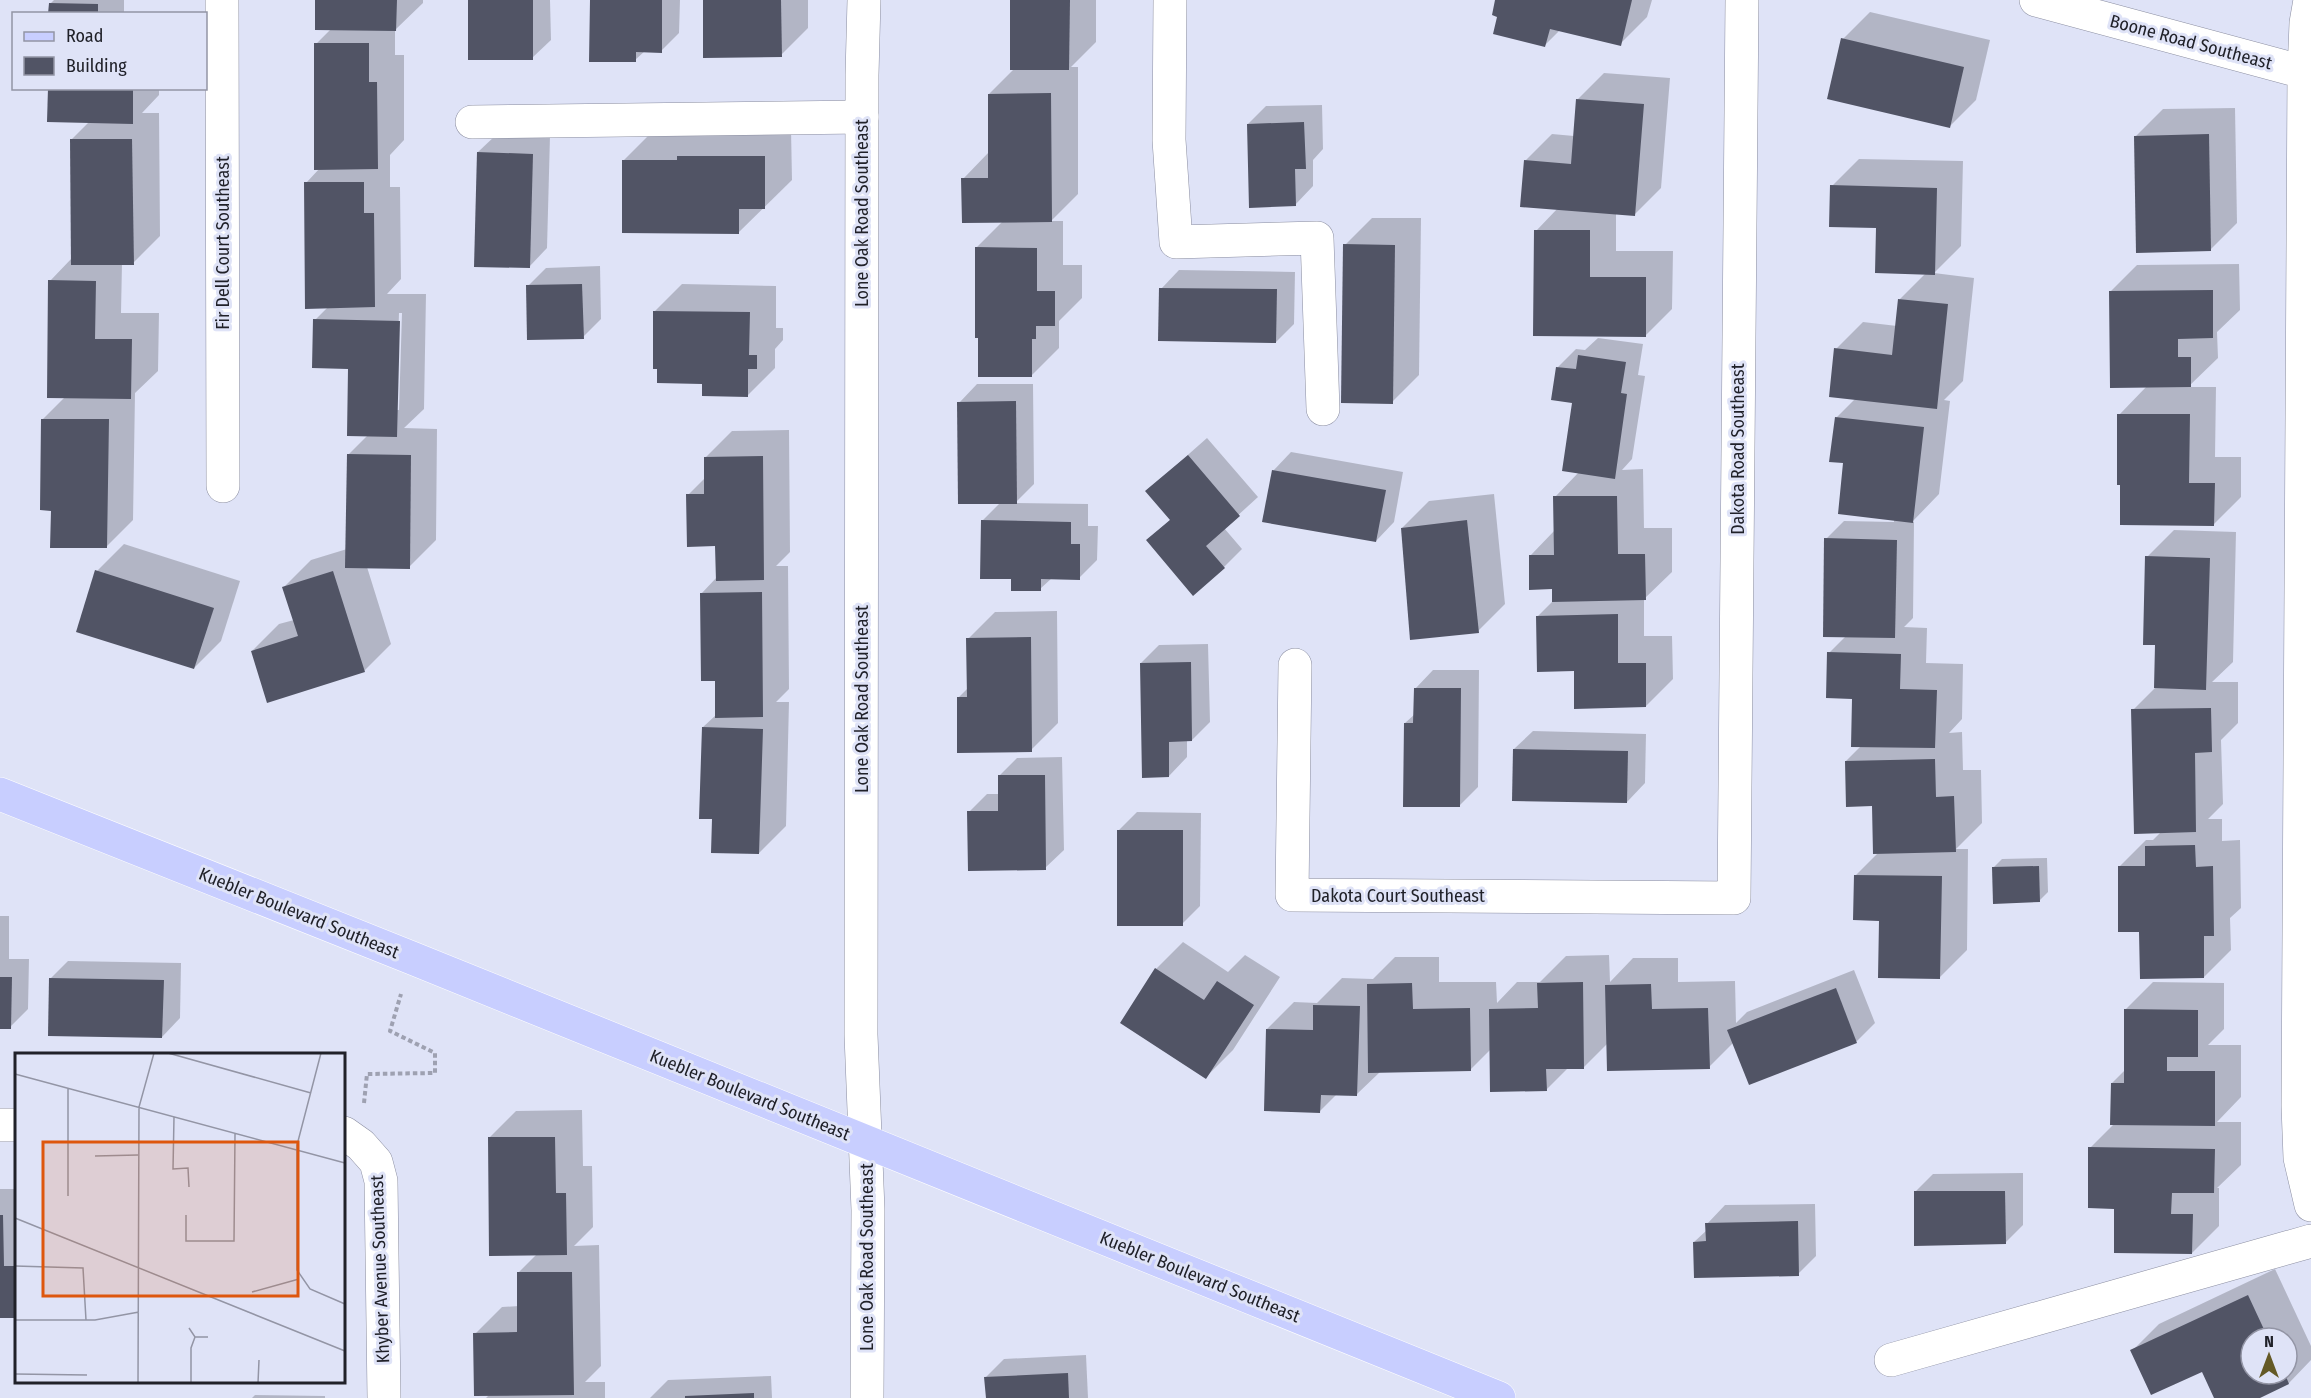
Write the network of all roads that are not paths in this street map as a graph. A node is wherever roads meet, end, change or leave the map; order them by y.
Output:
1 (222, 0) edge
2 (864, 0) edge
3 (1170, 0) edge
4 (1742, 0) edge
5 (2036, 0) edge
6 (2310, 0) edge
7 (2307, 73) edge
8 (862, 117) junction
9 (472, 122) dead end
10 (1323, 409) dead end
11 (223, 486) dead end
12 (1295, 665) dead end
13 (0, 794) edge
14 (1734, 898) joint
15 (352, 1139) edge
16 (866, 1142) junction
17 (2311, 1205) edge
18 (2311, 1241) edge
19 (1891, 1360) dead end
20 (384, 1398) edge
21 (867, 1398) edge
22 (1499, 1398) edge

1 - 11 street, Fir Dell Court Southeast
2 - 8 street, Lone Oak Road Southeast
3 - 10 street
4 - 14 street, Dakota Road Southeast
5 - 7 street, Boone Road Southeast
6 - 7 street
7 - 17 street
8 - 9 street
8 - 16 street, Lone Oak Road Southeast
12 - 14 street, Dakota Court Southeast
13 - 16 main road, Kuebler Boulevard Southeast
15 - 20 street, Khyber Avenue Southeast
16 - 21 street, Lone Oak Road Southeast
16 - 22 main road, Kuebler Boulevard Southeast
18 - 19 street

